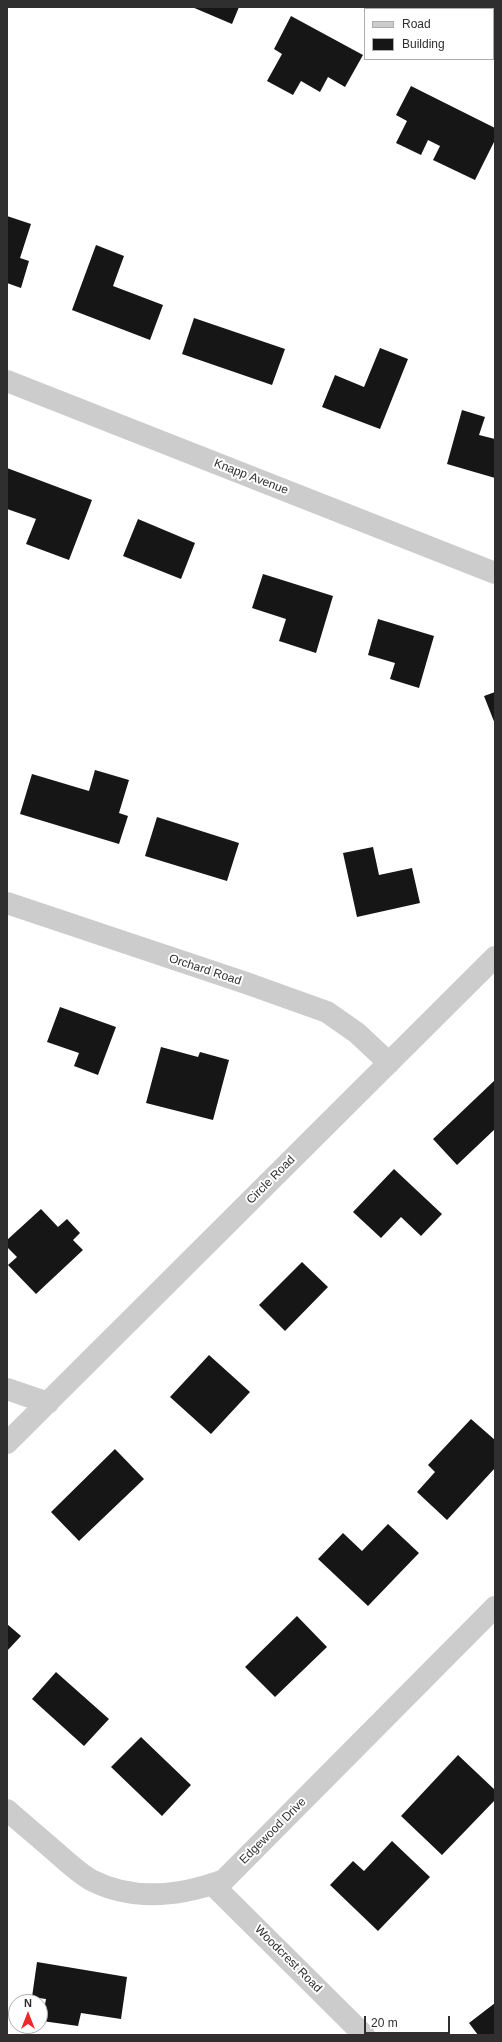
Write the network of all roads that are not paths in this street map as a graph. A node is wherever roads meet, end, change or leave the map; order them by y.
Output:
1 (7, 381) edge
2 (495, 573) edge
3 (7, 903) edge
4 (495, 956) edge
5 (389, 1062) junction
6 (7, 1389) edge
7 (48, 1403) junction
8 (7, 1443) edge
9 (495, 1607) edge
10 (7, 1810) edge
11 (212, 1884) junction
12 (364, 2035) edge

1 - 2 street, Knapp Avenue
3 - 5 street, Orchard Road
4 - 5 street, Circle Road
5 - 7 street, Circle Road
6 - 7 street
7 - 8 street
9 - 11 street, Edgewood Drive
10 - 11 street, Edgewood Drive
11 - 12 street, Woodcrest Road

